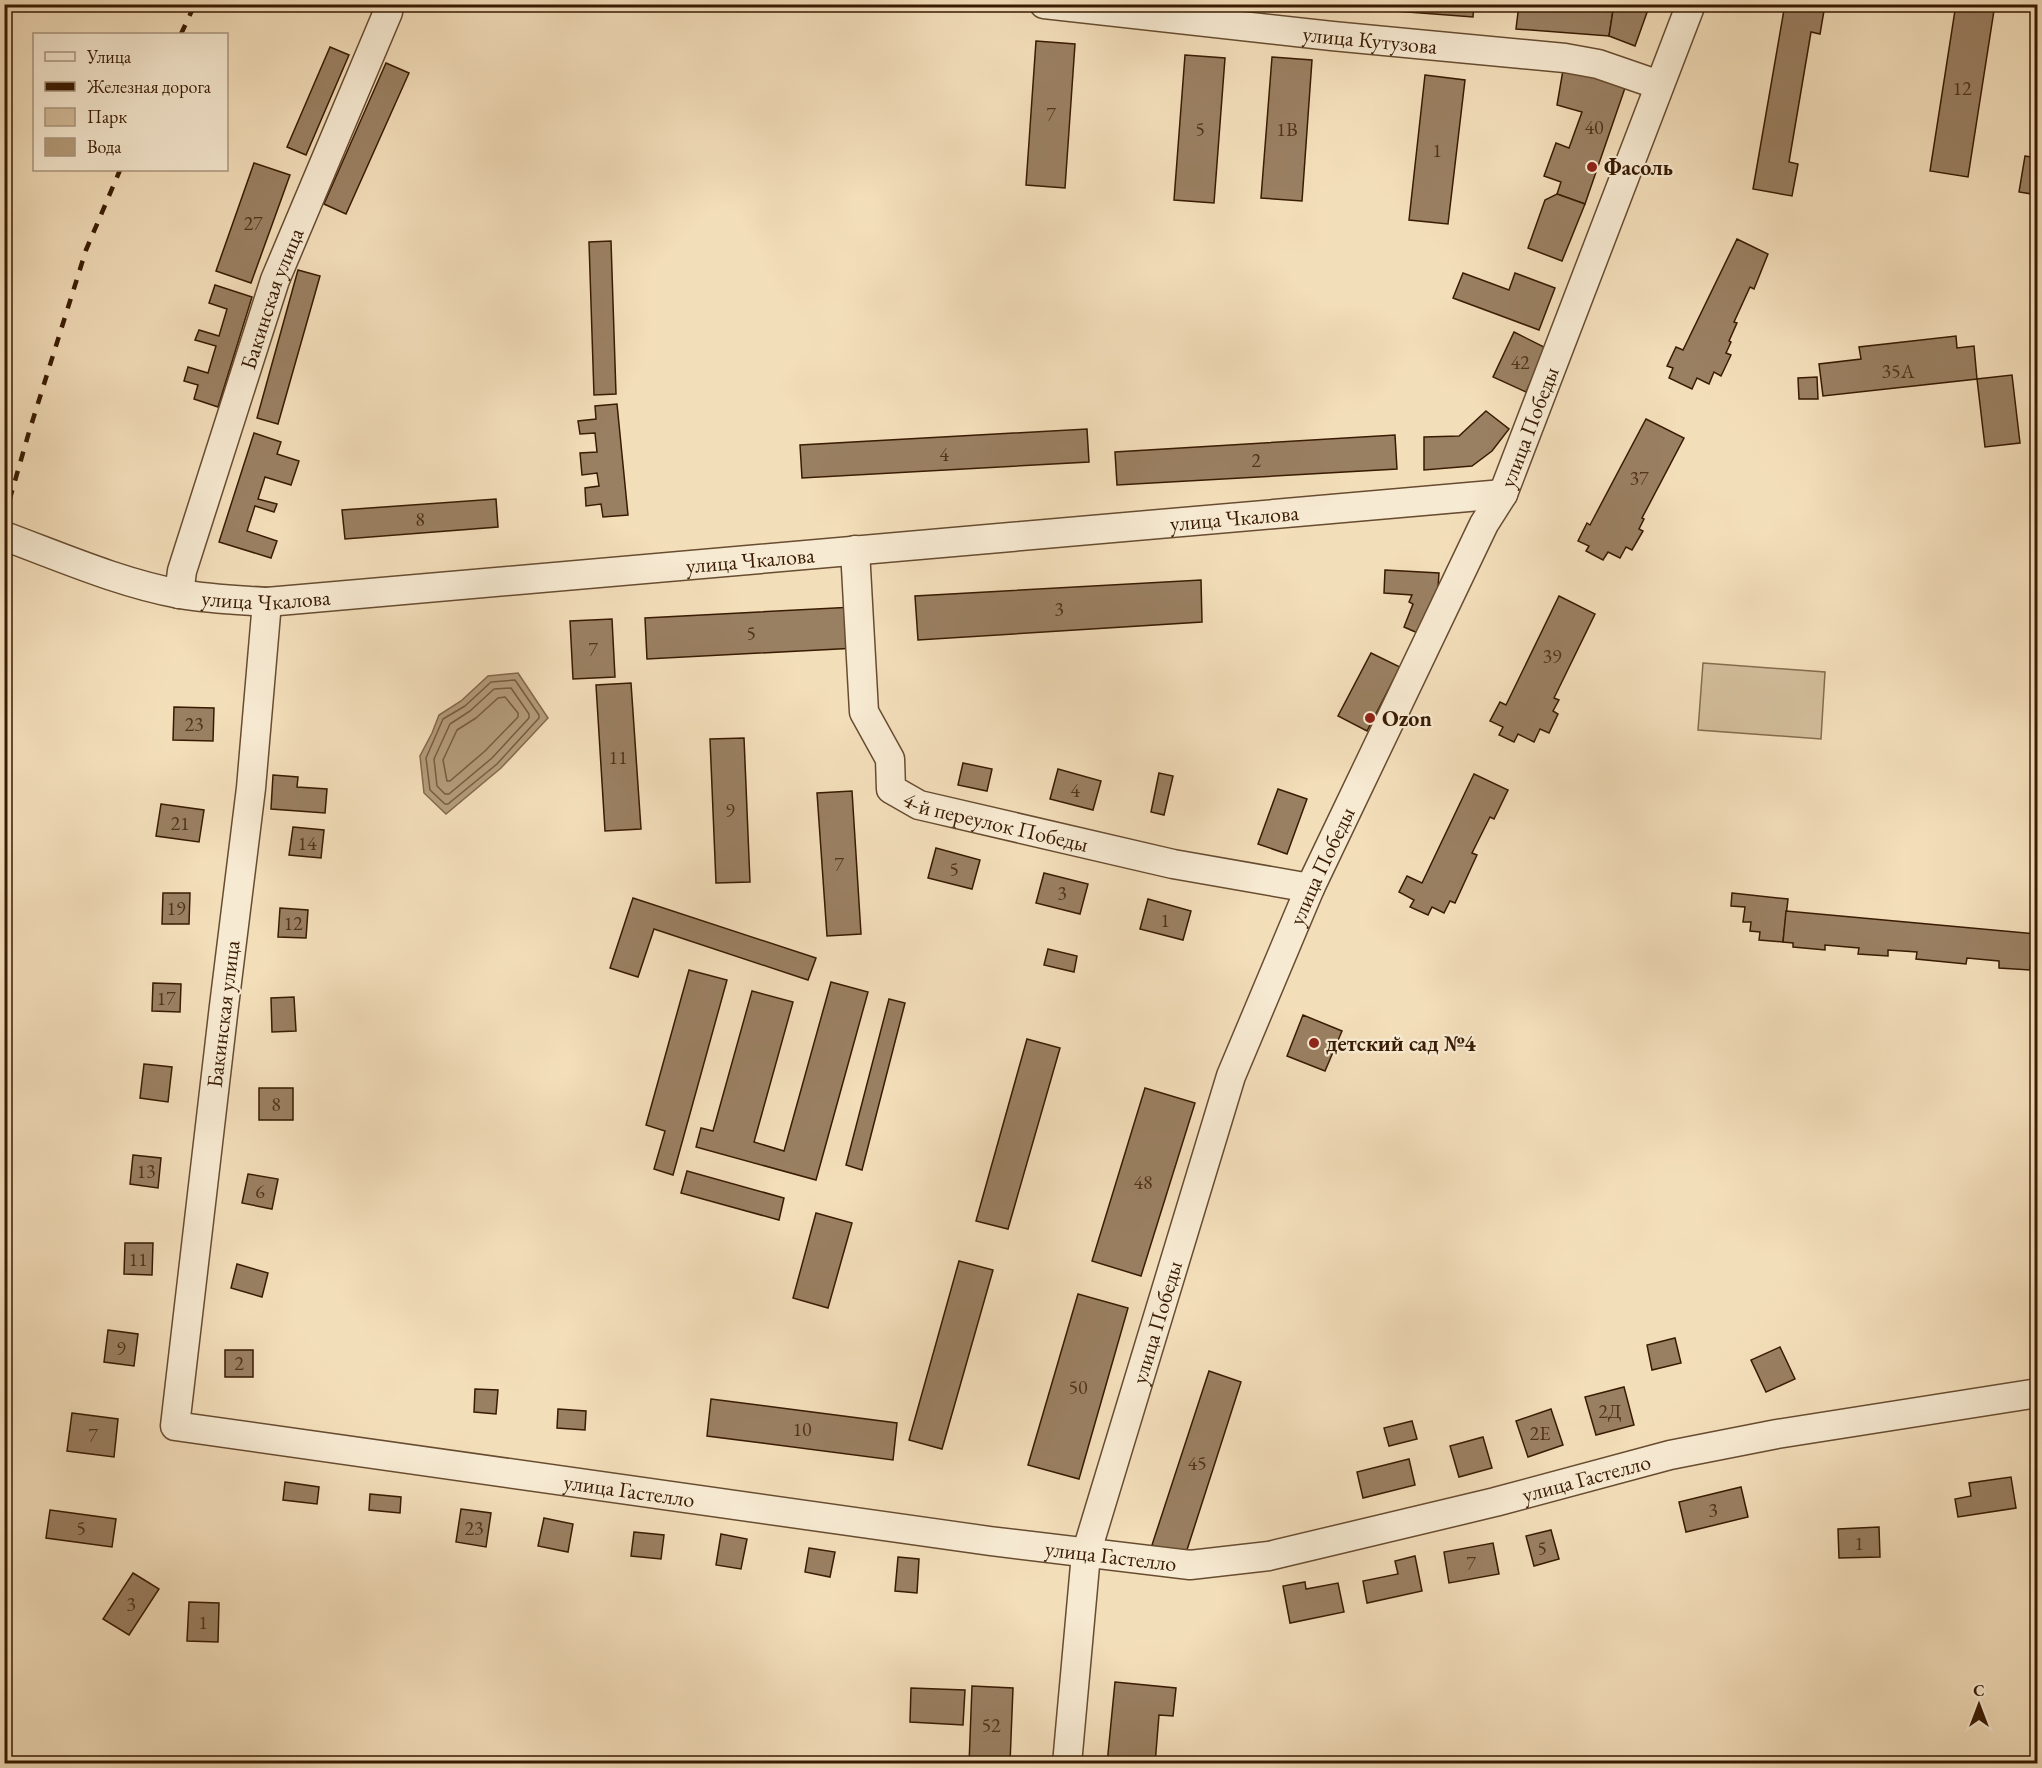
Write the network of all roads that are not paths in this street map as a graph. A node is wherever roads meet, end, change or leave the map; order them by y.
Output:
1 (1044, 4) edge
2 (1691, 4) edge
3 (388, 12) dead end
4 (1659, 85) junction
5 (1503, 494) junction
6 (4, 536) edge
7 (855, 550) junction
8 (179, 594) junction
9 (267, 602) junction
10 (1310, 888) junction
11 (2037, 1393) edge
12 (176, 1426) joint
13 (1086, 1554) junction
14 (1067, 1764) edge

1 - 4 street, улица Кутузова
2 - 4 street, улица Победы
3 - 8 street, Бакинская улица
4 - 5 street, улица Победы
5 - 7 street, улица Чкалова
5 - 10 street, улица Победы
6 - 8 street, улица Чкалова
7 - 9 street, улица Чкалова
7 - 10 street, 4-й переулок Победы
8 - 9 street, улица Чкалова
9 - 12 street, Бакинская улица
10 - 13 street, улица Победы
11 - 13 street, улица Гастелло
12 - 13 street, улица Гастелло
13 - 14 street, улица Победы

